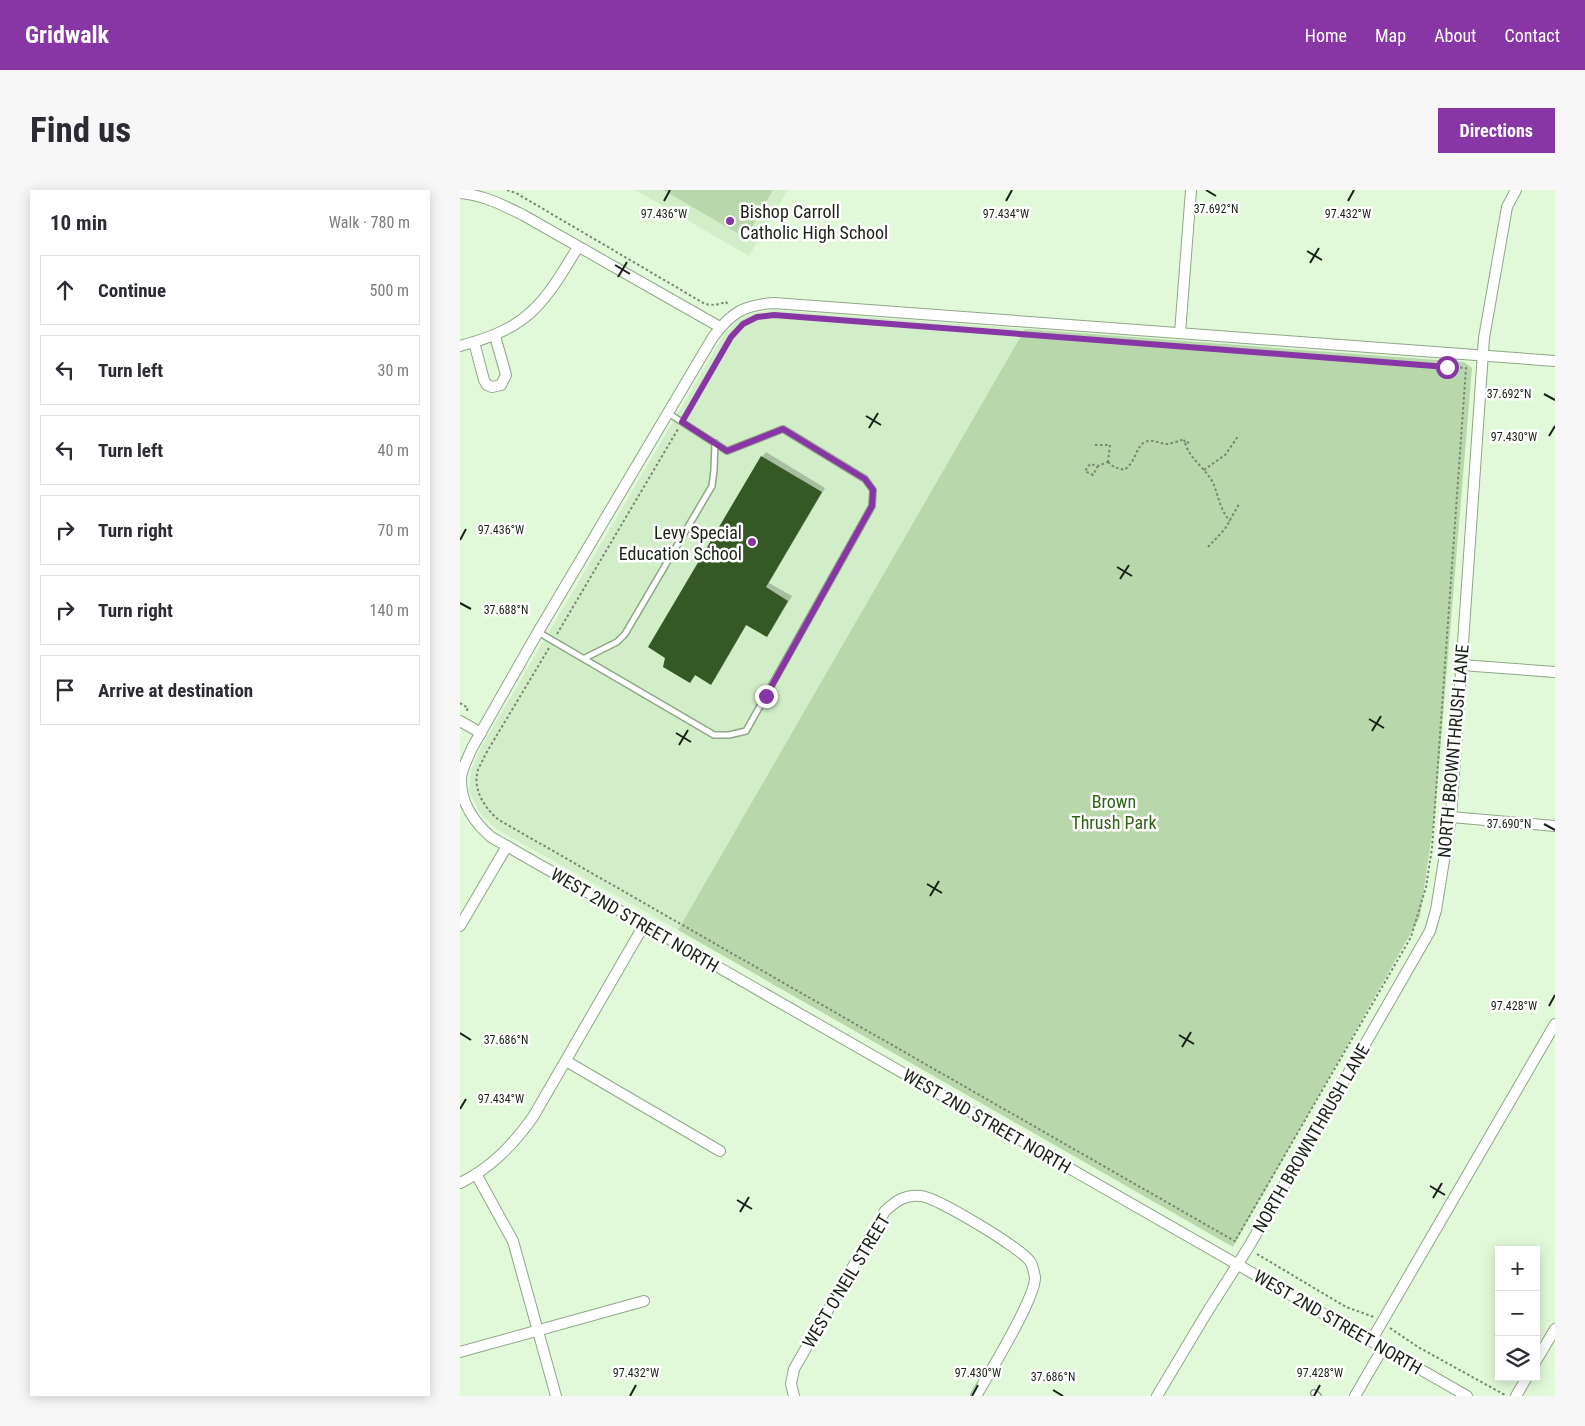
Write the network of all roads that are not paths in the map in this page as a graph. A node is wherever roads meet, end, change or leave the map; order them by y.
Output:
1 (1191, 190) edge
2 (1516, 190) edge
3 (460, 193) edge
4 (578, 247) junction
5 (720, 328) junction
6 (1180, 333) junction
7 (495, 336) junction
8 (474, 342) junction
9 (460, 346) edge
10 (1483, 356) junction
11 (1555, 361) edge
12 (668, 413) junction
13 (715, 443) junction
14 (538, 632) junction
15 (584, 658) junction
16 (1461, 665) junction
17 (1555, 672) edge
18 (460, 721) edge
19 (481, 733) junction
20 (1451, 817) junction
21 (1555, 826) edge
22 (507, 846) junction
23 (644, 925) junction
24 (460, 926) edge
25 (1555, 1024) edge
26 (566, 1061) junction
27 (720, 1151) dead end
28 (476, 1174) junction
29 (460, 1184) edge
30 (1238, 1265) junction
31 (644, 1301) dead end
32 (1555, 1328) edge
33 (538, 1330) junction
34 (1371, 1341) junction
35 (1384, 1348) junction
36 (460, 1352) edge
37 (1540, 1354) edge
38 (1525, 1381) edge
39 (556, 1396) edge
40 (794, 1396) edge
41 (976, 1396) edge
42 (1157, 1396) edge
43 (1355, 1396) edge
44 (1467, 1396) edge
45 (1516, 1396) edge

1 - 6 street
2 - 10 street, NORTH BROWNTHRUSH LANE
3 - 4 street
4 - 5 street
4 - 7 street
5 - 6 street, WEST 2ND STREET NORTH
5 - 12 street, WEST 2ND STREET NORTH
6 - 10 street
7 - 8 street
7 - 8 street
8 - 9 street
10 - 11 street
10 - 16 street, NORTH BROWNTHRUSH LANE
12 - 13 lane
12 - 14 street, WEST 2ND STREET NORTH
13 - 15 lane
13 - 15 lane
14 - 15 lane
14 - 19 street, WEST 2ND STREET NORTH
16 - 17 street
16 - 20 street, NORTH BROWNTHRUSH LANE
18 - 19 street
19 - 22 street, WEST 2ND STREET NORTH
20 - 21 street
20 - 30 street, NORTH BROWNTHRUSH LANE
22 - 23 street, WEST 2ND STREET NORTH
22 - 24 street
23 - 26 street
23 - 30 street, WEST 2ND STREET NORTH
25 - 34 street
26 - 27 street
26 - 28 street
28 - 29 street
28 - 33 street
30 - 34 street, WEST 2ND STREET NORTH
30 - 42 street, NORTH BROWNTHRUSH LANE
31 - 33 street
32 - 37 street
33 - 36 street
33 - 39 street
34 - 35 street, WEST 2ND STREET NORTH
35 - 43 street
35 - 44 street, WEST 2ND STREET NORTH
38 - 45 street
40 - 41 street, WEST O'NEIL STREET

